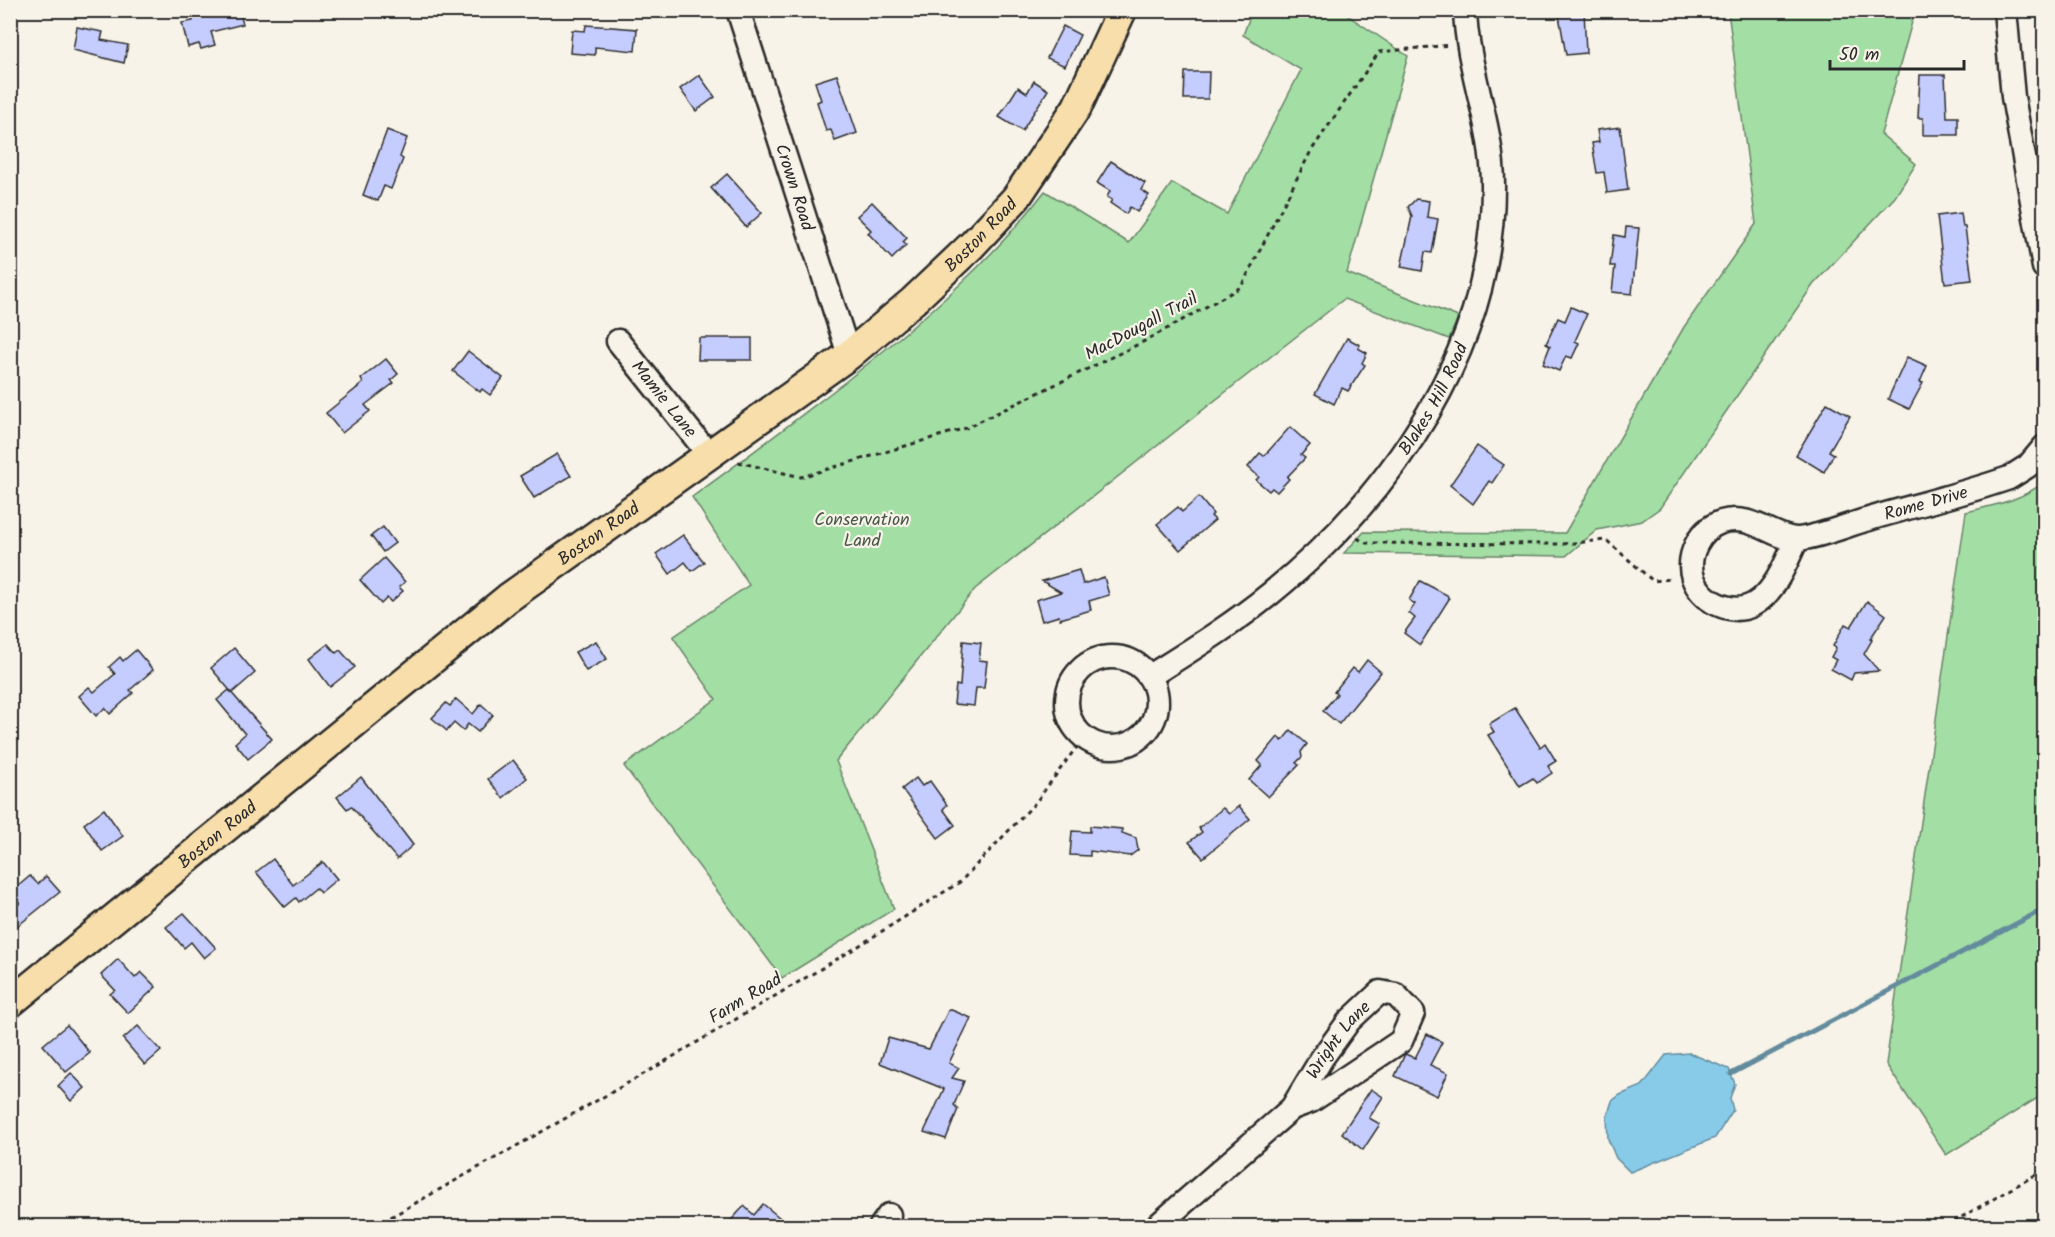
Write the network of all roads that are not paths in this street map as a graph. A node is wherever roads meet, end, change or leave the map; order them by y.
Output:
1 (1122, 10) edge
2 (1465, 10) edge
3 (2005, 10) edge
4 (734, 13) edge
5 (2044, 267) edge
6 (618, 341) dead end
7 (849, 355) junction
8 (2044, 447) edge
9 (710, 456) junction
10 (1797, 539) junction
11 (1150, 676) junction
12 (10, 1004) edge
13 (1292, 1108) junction
14 (1157, 1227) edge

1 - 7 main road, Boston Road
2 - 11 street, Blakes Hill Road
3 - 5 street
4 - 7 street, Crown Road
6 - 9 street, Mamie Lane
7 - 9 main road, Boston Road
8 - 10 street, Rome Drive
9 - 12 main road, Boston Road
10 - 10 street
11 - 11 street
13 - 13 street, Wright Lane
13 - 14 street, Wright Lane

